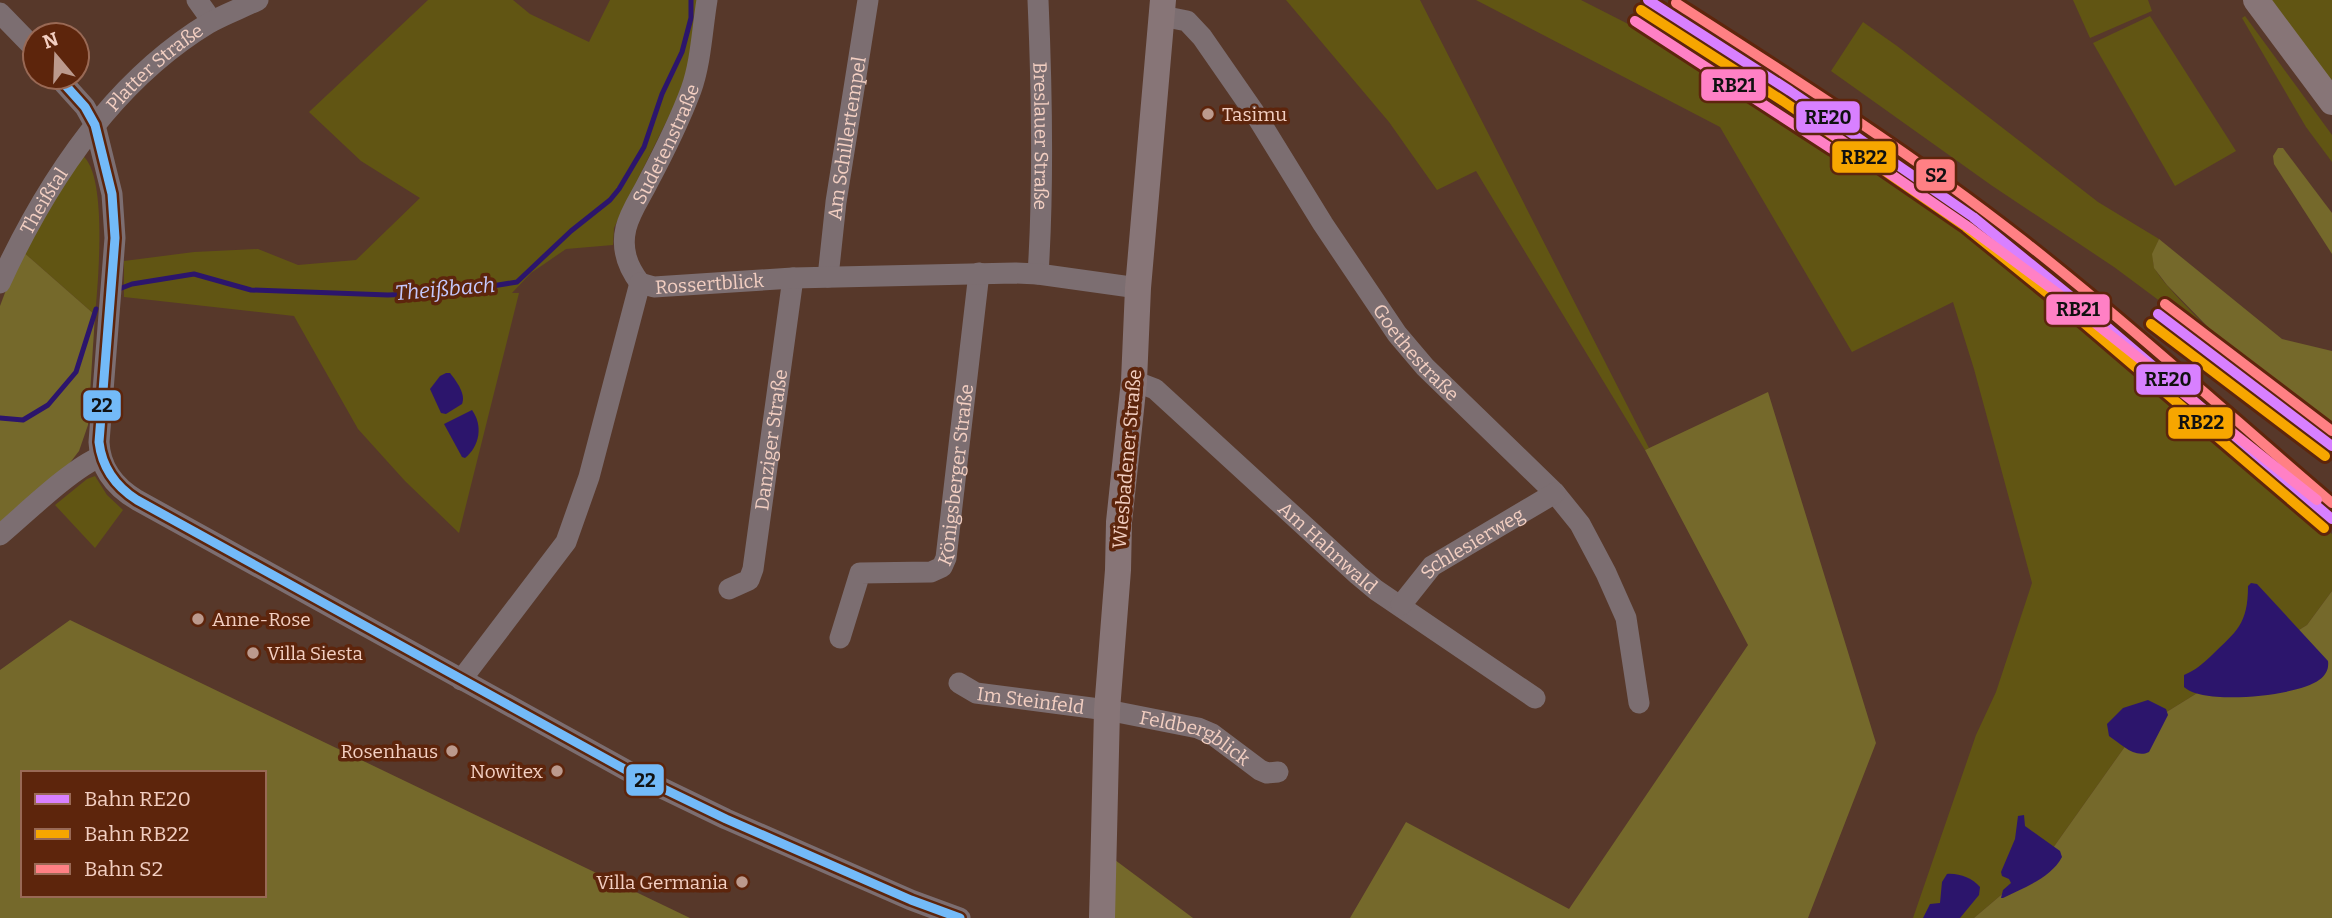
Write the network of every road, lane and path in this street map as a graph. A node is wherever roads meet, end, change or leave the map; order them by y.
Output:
1 (197, 0) edge
2 (258, 0) edge
3 (707, 0) edge
4 (869, 0) edge
5 (1038, 0) edge
6 (2256, 0) edge
7 (1162, 8) edge
8 (0, 13) edge
9 (212, 21) junction
10 (21, 32) edge
11 (71, 91) edge
12 (2332, 102) edge
13 (95, 125) junction
14 (978, 273) junction
15 (1038, 274) junction
16 (828, 277) junction
17 (793, 278) junction
18 (0, 283) edge
19 (640, 283) junction
20 (1138, 288) junction
21 (1134, 382) junction
22 (100, 457) junction
23 (1555, 493) junction
24 (0, 535) edge
25 (729, 589) dead end
26 (1401, 605) junction
27 (840, 638) dead end
28 (461, 680) junction
29 (958, 683) dead end
30 (1535, 698) dead end
31 (1639, 703) dead end
32 (1107, 710) junction
33 (1278, 772) dead end
34 (960, 918) edge
35 (1102, 918) edge

1 - 9 street
2 - 9 street, Platter Straße
3 - 19 street, Sudetenstraße
4 - 16 street, Am Schillertempel
5 - 15 street, Breslauer Straße
6 - 12 main road
7 - 20 main road, Wiesbadener Straße
7 - 23 street, Goethestraße
8 - 10 street
9 - 13 street, Platter Straße
11 - 13 street
13 - 18 street, Theißtal
13 - 22 street, Platter Straße
14 - 15 street, Rossertblick
14 - 16 street, Rossertblick
14 - 27 street, Königsberger Straße
15 - 20 street, Rossertblick
16 - 17 street, Rossertblick
17 - 19 street, Rossertblick
17 - 25 street, Danziger Straße
19 - 28 street, Rossertblick
20 - 21 main road, Wiesbadener Straße
21 - 26 street, Am Hahnwald
21 - 32 main road, Wiesbadener Straße
22 - 24 street
22 - 28 street
23 - 26 street, Schlesierweg
23 - 31 street, Goethestraße
26 - 30 street, Am Hahnwald
28 - 34 street
29 - 32 street, Im Steinfeld
32 - 33 street, Feldbergblick
32 - 35 main road, Wiesbadener Straße

